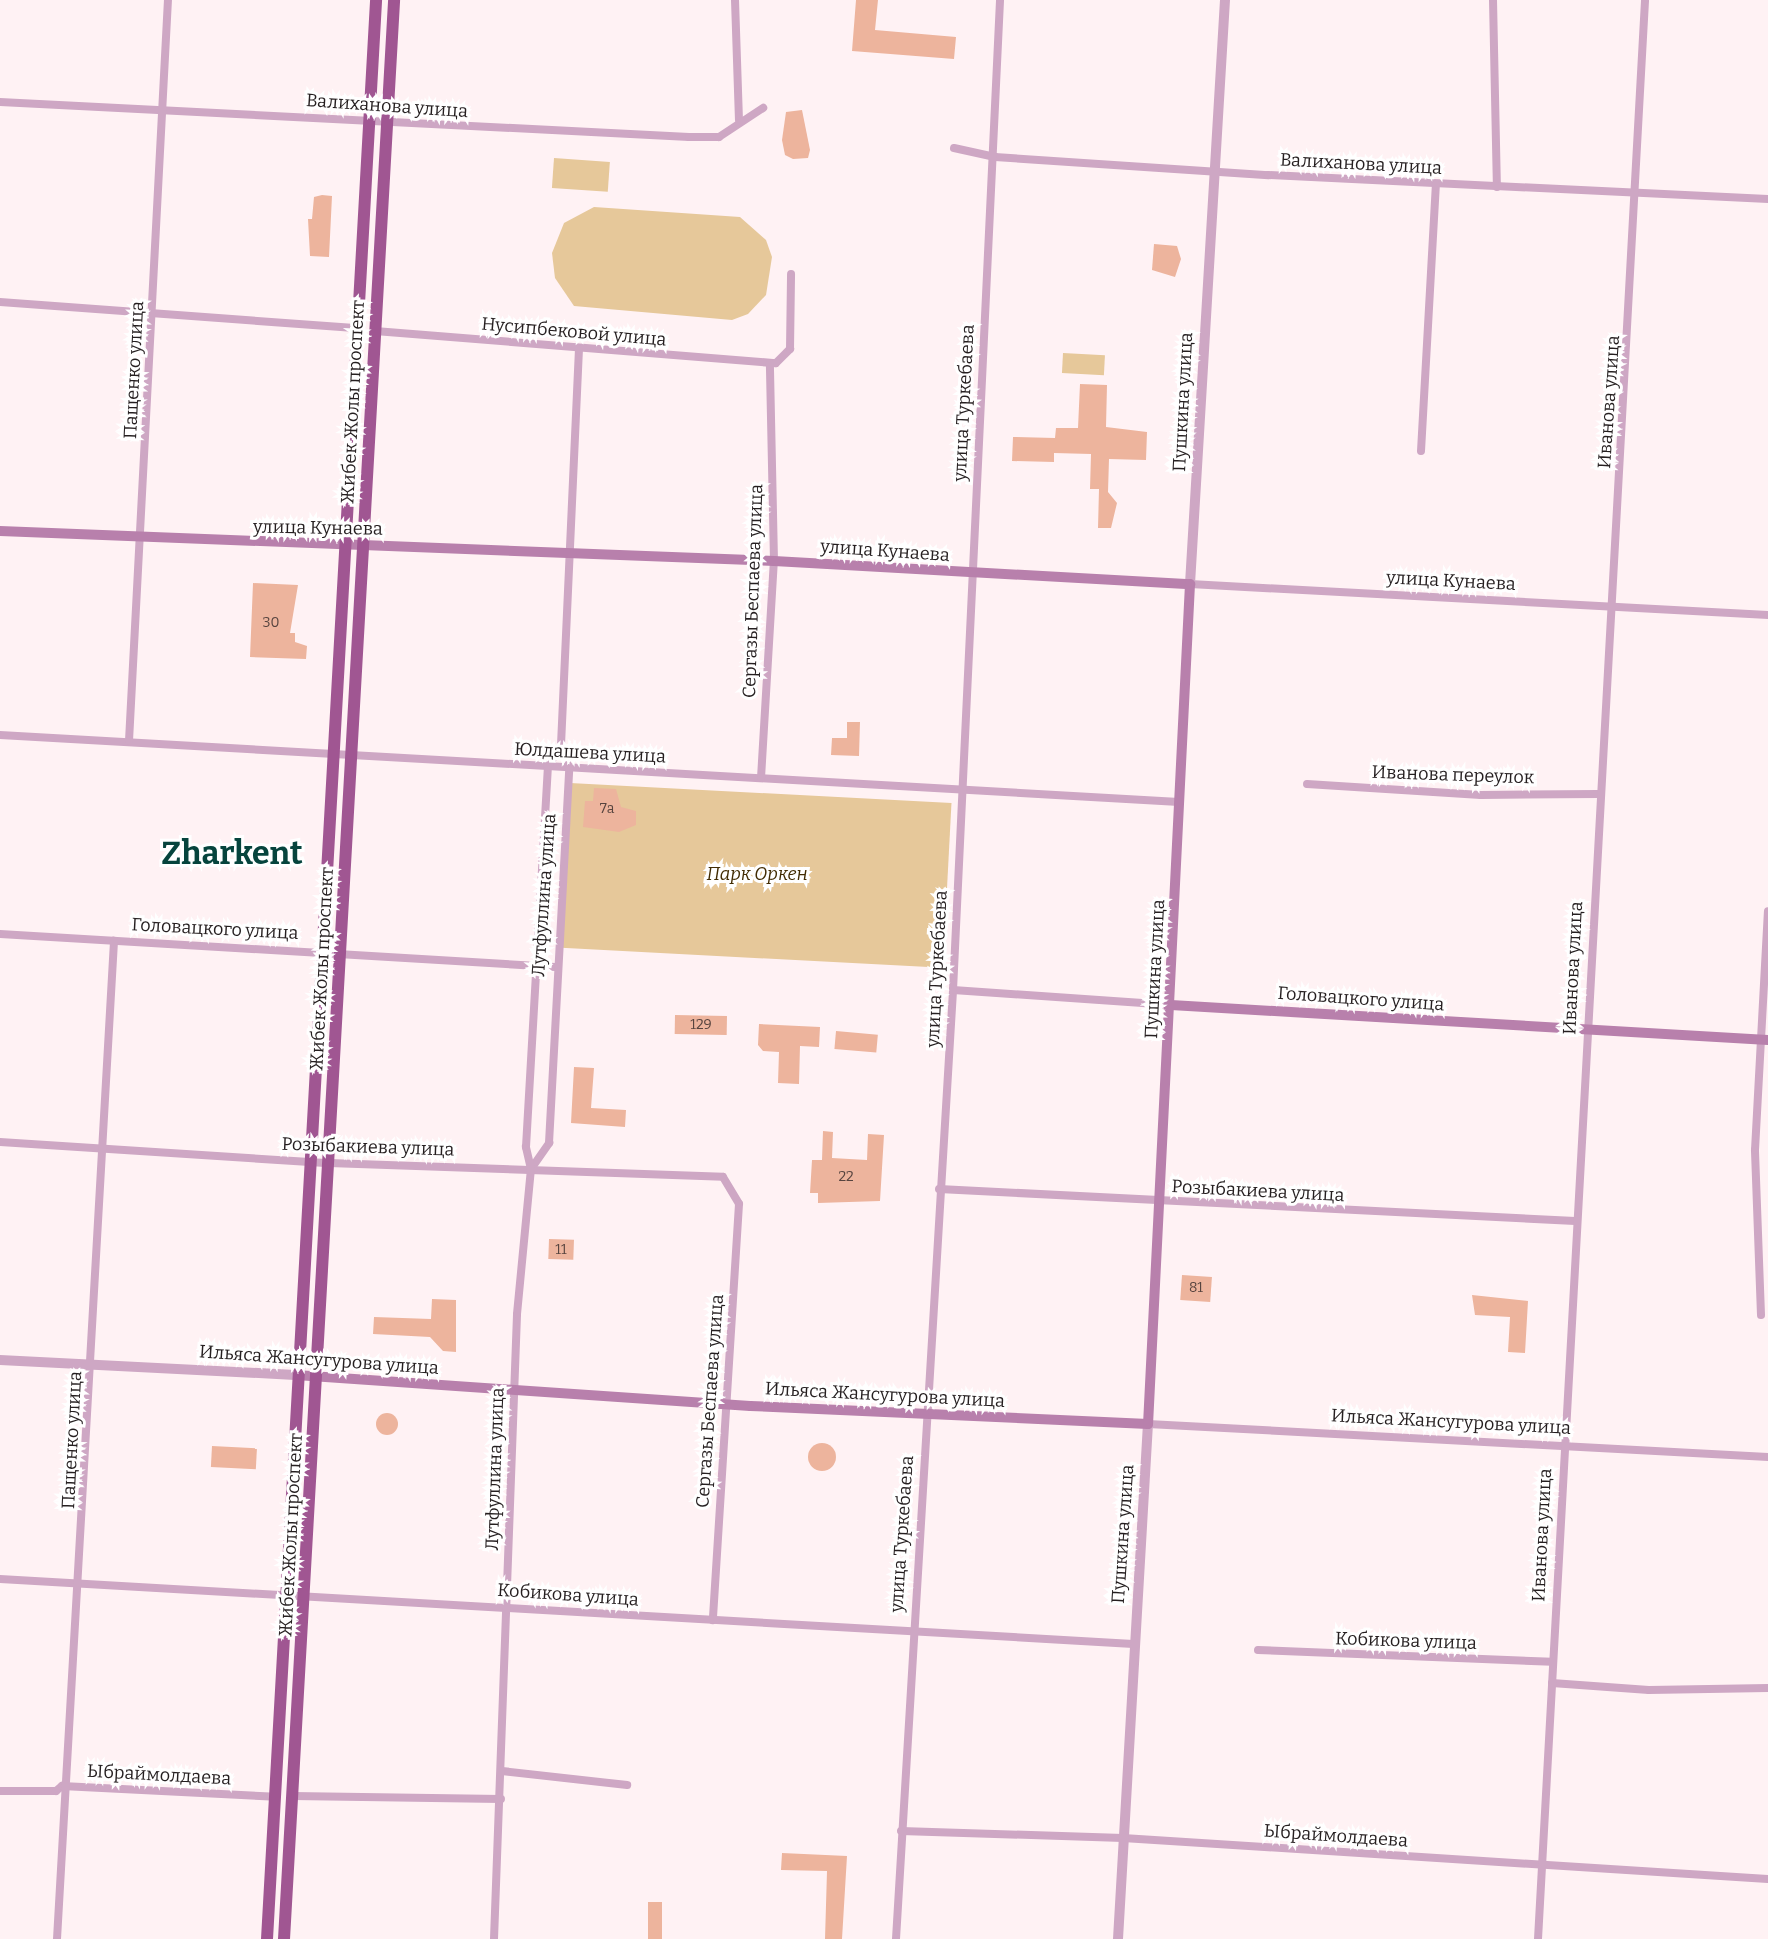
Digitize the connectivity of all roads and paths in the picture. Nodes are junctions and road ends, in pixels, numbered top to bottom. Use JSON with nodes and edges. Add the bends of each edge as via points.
{"nodes":[{"id":1,"x":168,"y":0,"type":"edge"},
{"id":2,"x":376,"y":0,"type":"edge"},
{"id":3,"x":394,"y":0,"type":"edge"},
{"id":4,"x":735,"y":0,"type":"edge"},
{"id":5,"x":1000,"y":0,"type":"edge"},
{"id":6,"x":1225,"y":0,"type":"edge"},
{"id":7,"x":1493,"y":0,"type":"edge"},
{"id":8,"x":1645,"y":0,"type":"edge"},
{"id":9,"x":0,"y":102,"type":"edge"},
{"id":10,"x":763,"y":108,"type":"dead end"},
{"id":11,"x":163,"y":111,"type":"junction"},
{"id":12,"x":369,"y":120,"type":"junction"},
{"id":13,"x":739,"y":120,"type":"junction"},
{"id":14,"x":387,"y":121,"type":"junction"},
{"id":15,"x":954,"y":148,"type":"dead end"},
{"id":16,"x":995,"y":157,"type":"junction"},
{"id":17,"x":1216,"y":170,"type":"junction"},
{"id":18,"x":1436,"y":184,"type":"junction"},
{"id":19,"x":1497,"y":187,"type":"junction"},
{"id":20,"x":1638,"y":195,"type":"junction"},
{"id":21,"x":1768,"y":199,"type":"edge"},
{"id":22,"x":791,"y":274,"type":"dead end"},
{"id":23,"x":0,"y":302,"type":"edge"},
{"id":24,"x":153,"y":314,"type":"junction"},
{"id":25,"x":358,"y":328,"type":"junction"},
{"id":26,"x":375,"y":331,"type":"junction"},
{"id":27,"x":579,"y":349,"type":"junction"},
{"id":28,"x":773,"y":365,"type":"junction"},
{"id":29,"x":1421,"y":451,"type":"dead end"},
{"id":30,"x":0,"y":531,"type":"edge"},
{"id":31,"x":139,"y":540,"type":"junction"},
{"id":32,"x":345,"y":546,"type":"junction"},
{"id":33,"x":363,"y":546,"type":"junction"},
{"id":34,"x":568,"y":555,"type":"junction"},
{"id":35,"x":774,"y":561,"type":"junction"},
{"id":36,"x":971,"y":574,"type":"junction"},
{"id":37,"x":1190,"y":584,"type":"junction"},
{"id":38,"x":1611,"y":607,"type":"junction"},
{"id":39,"x":1768,"y":615,"type":"edge"},
{"id":40,"x":0,"y":735,"type":"edge"},
{"id":41,"x":129,"y":741,"type":"junction"},
{"id":42,"x":561,"y":744,"type":"junction"},
{"id":43,"x":334,"y":753,"type":"junction"},
{"id":44,"x":351,"y":754,"type":"junction"},
{"id":45,"x":548,"y":766,"type":"junction"},
{"id":46,"x":569,"y":768,"type":"junction"},
{"id":47,"x":761,"y":778,"type":"junction"},
{"id":48,"x":1307,"y":785,"type":"dead end"},
{"id":49,"x":963,"y":789,"type":"junction"},
{"id":50,"x":1598,"y":794,"type":"junction"},
{"id":51,"x":1179,"y":802,"type":"junction"},
{"id":52,"x":1768,"y":911,"type":"edge"},
{"id":53,"x":0,"y":934,"type":"edge"},
{"id":54,"x":114,"y":942,"type":"junction"},
{"id":55,"x":323,"y":953,"type":"junction"},
{"id":56,"x":340,"y":954,"type":"junction"},
{"id":57,"x":536,"y":967,"type":"junction"},
{"id":58,"x":555,"y":967,"type":"junction"},
{"id":59,"x":953,"y":990,"type":"junction"},
{"id":60,"x":1171,"y":1005,"type":"junction"},
{"id":61,"x":1586,"y":1031,"type":"junction"},
{"id":62,"x":1764,"y":1040,"type":"edge"},
{"id":63,"x":0,"y":1142,"type":"edge"},
{"id":64,"x":101,"y":1149,"type":"junction"},
{"id":65,"x":312,"y":1161,"type":"junction"},
{"id":66,"x":329,"y":1163,"type":"junction"},
{"id":67,"x":531,"y":1169,"type":"junction"},
{"id":68,"x":732,"y":1184,"type":"joint"},
{"id":69,"x":939,"y":1189,"type":"junction"},
{"id":70,"x":1160,"y":1202,"type":"junction"},
{"id":71,"x":1575,"y":1221,"type":"junction"},
{"id":72,"x":1761,"y":1315,"type":"dead end"},
{"id":73,"x":0,"y":1360,"type":"edge"},
{"id":74,"x":92,"y":1364,"type":"junction"},
{"id":75,"x":300,"y":1375,"type":"junction"},
{"id":76,"x":317,"y":1376,"type":"junction"},
{"id":77,"x":513,"y":1391,"type":"junction"},
{"id":78,"x":726,"y":1404,"type":"junction"},
{"id":79,"x":926,"y":1414,"type":"junction"},
{"id":80,"x":1148,"y":1424,"type":"junction"},
{"id":81,"x":1562,"y":1445,"type":"junction"},
{"id":82,"x":1768,"y":1457,"type":"edge"},
{"id":83,"x":0,"y":1579,"type":"edge"},
{"id":84,"x":81,"y":1582,"type":"junction"},
{"id":85,"x":288,"y":1598,"type":"junction"},
{"id":86,"x":305,"y":1599,"type":"junction"},
{"id":87,"x":507,"y":1606,"type":"junction"},
{"id":88,"x":713,"y":1620,"type":"junction"},
{"id":89,"x":911,"y":1628,"type":"junction"},
{"id":90,"x":1133,"y":1644,"type":"junction"},
{"id":91,"x":1258,"y":1650,"type":"dead end"},
{"id":92,"x":1552,"y":1662,"type":"junction"},
{"id":93,"x":1552,"y":1683,"type":"junction"},
{"id":94,"x":1768,"y":1688,"type":"edge"},
{"id":95,"x":502,"y":1771,"type":"junction"},
{"id":96,"x":627,"y":1785,"type":"dead end"},
{"id":97,"x":62,"y":1786,"type":"junction"},
{"id":98,"x":0,"y":1791,"type":"edge"},
{"id":99,"x":293,"y":1796,"type":"junction"},
{"id":100,"x":276,"y":1797,"type":"junction"},
{"id":101,"x":501,"y":1799,"type":"junction"},
{"id":102,"x":901,"y":1831,"type":"junction"},
{"id":103,"x":1123,"y":1838,"type":"junction"},
{"id":104,"x":1542,"y":1864,"type":"junction"},
{"id":105,"x":1768,"y":1879,"type":"edge"},
{"id":106,"x":57,"y":1939,"type":"edge"},
{"id":107,"x":267,"y":1939,"type":"edge"},
{"id":108,"x":284,"y":1939,"type":"edge"},
{"id":109,"x":494,"y":1939,"type":"edge"},
{"id":110,"x":896,"y":1939,"type":"edge"},
{"id":111,"x":1118,"y":1939,"type":"edge"},
{"id":112,"x":1538,"y":1939,"type":"edge"}],
"edges":[{"from":1,"to":11,"type":"street","name":"Пащенко улица"},
{"from":2,"to":12,"type":"highway","name":"Жибек Жолы проспект"},
{"from":3,"to":14,"type":"highway","name":"Жибек Жолы проспект"},
{"from":4,"to":13,"type":"street"},
{"from":5,"to":16,"type":"street","name":"улица Туркебаева"},
{"from":6,"to":17,"type":"street","name":"Пушкина улица"},
{"from":7,"to":19,"type":"street"},
{"from":8,"to":20,"type":"street","name":"Иванова улица"},
{"from":9,"to":11,"type":"street","name":"Валиханова улица"},
{"from":10,"to":13,"type":"street","name":"Валиханова улица"},
{"from":11,"to":12,"type":"street","name":"Валиханова улица"},
{"from":11,"to":24,"type":"street","name":"Пащенко улица"},
{"from":12,"to":14,"type":"street","name":"Валиханова улица"},
{"from":12,"to":25,"type":"highway","name":"Жибек Жолы проспект"},
{"from":13,"to":14,"type":"street","name":"Валиханова улица","via":[[719,137]]},
{"from":14,"to":26,"type":"highway","name":"Жибек Жолы проспект"},
{"from":15,"to":16,"type":"street","name":"Валиханова улица"},
{"from":16,"to":17,"type":"street","name":"Валиханова улица"},
{"from":16,"to":36,"type":"street","name":"улица Туркебаева"},
{"from":17,"to":18,"type":"street","name":"Валиханова улица"},
{"from":17,"to":37,"type":"street","name":"Пушкина улица"},
{"from":18,"to":19,"type":"street","name":"Валиханова улица"},
{"from":18,"to":29,"type":"street"},
{"from":19,"to":20,"type":"street","name":"Валиханова улица"},
{"from":20,"to":21,"type":"street","name":"Валиханова улица"},
{"from":20,"to":38,"type":"street","name":"Иванова улица"},
{"from":22,"to":28,"type":"street","via":[[790,349]]},
{"from":23,"to":24,"type":"street"},
{"from":24,"to":25,"type":"street"},
{"from":24,"to":31,"type":"street","name":"Пащенко улица"},
{"from":25,"to":32,"type":"highway","name":"Жибек Жолы проспект"},
{"from":26,"to":27,"type":"street","name":"Нусипбековой улица"},
{"from":26,"to":33,"type":"highway","name":"Жибек Жолы проспект"},
{"from":27,"to":28,"type":"street","name":"Нусипбековой улица"},
{"from":27,"to":34,"type":"street","name":"Лутфуллина улица"},
{"from":28,"to":35,"type":"street","name":"Сергазы Беспаева улица"},
{"from":30,"to":31,"type":"main road","name":"улица Кунаева"},
{"from":31,"to":32,"type":"main road","name":"улица Кунаева"},
{"from":31,"to":41,"type":"street","name":"Пащенко улица"},
{"from":32,"to":33,"type":"main road","name":"улица Кунаева"},
{"from":32,"to":43,"type":"highway","name":"Жибек Жолы проспект"},
{"from":33,"to":34,"type":"main road","name":"улица Кунаева"},
{"from":33,"to":44,"type":"highway","name":"Жибек Жолы проспект"},
{"from":34,"to":35,"type":"main road","name":"улица Кунаева"},
{"from":34,"to":42,"type":"street","name":"Лутфуллина улица"},
{"from":35,"to":36,"type":"main road","name":"улица Кунаева"},
{"from":35,"to":47,"type":"street","name":"Сергазы Беспаева улица"},
{"from":36,"to":37,"type":"main road","name":"улица Кунаева"},
{"from":36,"to":49,"type":"street","name":"улица Туркебаева"},
{"from":37,"to":38,"type":"street","name":"улица Кунаева"},
{"from":37,"to":51,"type":"main road","name":"Пушкина улица"},
{"from":38,"to":39,"type":"street","name":"улица Кунаева"},
{"from":38,"to":50,"type":"street","name":"Иванова улица"},
{"from":40,"to":41,"type":"street","name":"Юлдашева улица"},
{"from":41,"to":43,"type":"street","name":"Юлдашева улица"},
{"from":42,"to":45,"type":"street","name":"Лутфуллина улица"},
{"from":42,"to":46,"type":"street","name":"Лутфуллина улица"},
{"from":43,"to":44,"type":"street","name":"Юлдашева улица"},
{"from":43,"to":55,"type":"highway","name":"Жибек Жолы проспект"},
{"from":44,"to":45,"type":"street","name":"Юлдашева улица"},
{"from":44,"to":56,"type":"highway","name":"Жибек Жолы проспект"},
{"from":45,"to":46,"type":"street","name":"Юлдашева улица"},
{"from":45,"to":57,"type":"street","name":"Лутфуллина улица"},
{"from":46,"to":47,"type":"street","name":"Юлдашева улица"},
{"from":46,"to":58,"type":"street","name":"Лутфуллина улица"},
{"from":47,"to":49,"type":"street","name":"Юлдашева улица"},
{"from":48,"to":50,"type":"street","name":"Иванова переулок","via":[[1481,795]]},
{"from":49,"to":51,"type":"street","name":"Юлдашева улица"},
{"from":49,"to":59,"type":"street","name":"улица Туркебаева"},
{"from":50,"to":61,"type":"street","name":"Иванова улица"},
{"from":51,"to":60,"type":"main road","name":"Пушкина улица"},
{"from":52,"to":62,"type":"street"},
{"from":53,"to":54,"type":"street","name":"Головацкого улица"},
{"from":54,"to":55,"type":"street","name":"Головацкого улица"},
{"from":54,"to":64,"type":"street","name":"Пащенко улица"},
{"from":55,"to":56,"type":"street","name":"Головацкого улица"},
{"from":55,"to":65,"type":"highway","name":"Жибек Жолы проспект"},
{"from":56,"to":57,"type":"street","name":"Головацкого улица"},
{"from":56,"to":66,"type":"highway","name":"Жибек Жолы проспект"},
{"from":57,"to":58,"type":"street","name":"Головацкого улица"},
{"from":57,"to":67,"type":"street","name":"Лутфуллина улица","via":[[526,1147]]},
{"from":58,"to":67,"type":"street","name":"Лутфуллина улица","via":[[549,1143]]},
{"from":59,"to":60,"type":"street","name":"Головацкого улица"},
{"from":59,"to":69,"type":"street","name":"улица Туркебаева"},
{"from":60,"to":61,"type":"main road","name":"Головацкого улица"},
{"from":60,"to":70,"type":"main road","name":"Пушкина улица"},
{"from":61,"to":62,"type":"main road","name":"Головацкого улица"},
{"from":61,"to":71,"type":"street","name":"Иванова улица"},
{"from":62,"to":72,"type":"street","via":[[1755,1205]]},
{"from":63,"to":64,"type":"street","name":"Розыбакиева улица"},
{"from":64,"to":65,"type":"street","name":"Розыбакиева улица"},
{"from":64,"to":74,"type":"street","name":"Пащенко улица"},
{"from":65,"to":66,"type":"street","name":"Розыбакиева улица"},
{"from":65,"to":75,"type":"highway","name":"Жибек Жолы проспект"},
{"from":66,"to":67,"type":"street","name":"Розыбакиева улица"},
{"from":66,"to":76,"type":"highway","name":"Жибек Жолы проспект"},
{"from":67,"to":68,"type":"street","name":"Розыбакиева улица","via":[[723,1177]]},
{"from":67,"to":77,"type":"street","name":"Лутфуллина улица"},
{"from":68,"to":78,"type":"street","name":"Сергазы Беспаева улица","via":[[739,1204]]},
{"from":69,"to":70,"type":"street","name":"Розыбакиева улица"},
{"from":69,"to":79,"type":"street","name":"улица Туркебаева"},
{"from":70,"to":71,"type":"street","name":"Розыбакиева улица"},
{"from":70,"to":80,"type":"main road","name":"Пушкина улица"},
{"from":71,"to":81,"type":"street","name":"Иванова улица"},
{"from":73,"to":74,"type":"street","name":"Ильяса Жансугурова улица"},
{"from":74,"to":75,"type":"street","name":"Ильяса Жансугурова улица"},
{"from":74,"to":84,"type":"street","name":"Пащенко улица"},
{"from":75,"to":76,"type":"main road","name":"Ильяса Жансугурова улица"},
{"from":75,"to":85,"type":"highway","name":"Жибек Жолы проспект"},
{"from":76,"to":77,"type":"main road","name":"Ильяса Жансугурова улица"},
{"from":76,"to":86,"type":"highway","name":"Жибек Жолы проспект"},
{"from":77,"to":78,"type":"main road","name":"Ильяса Жансугурова улица"},
{"from":77,"to":87,"type":"street","name":"Лутфуллина улица"},
{"from":78,"to":79,"type":"main road","name":"Ильяса Жансугурова улица"},
{"from":78,"to":88,"type":"street","name":"Сергазы Беспаева улица"},
{"from":79,"to":80,"type":"main road","name":"Ильяса Жансугурова улица"},
{"from":79,"to":89,"type":"street","name":"улица Туркебаева"},
{"from":80,"to":81,"type":"street","name":"Ильяса Жансугурова улица"},
{"from":80,"to":90,"type":"street","name":"Пушкина улица"},
{"from":81,"to":82,"type":"street","name":"Ильяса Жансугурова улица"},
{"from":81,"to":92,"type":"street","name":"Иванова улица"},
{"from":83,"to":84,"type":"street","name":"Кобикова улица"},
{"from":84,"to":85,"type":"street","name":"Кобикова улица"},
{"from":84,"to":97,"type":"street","name":"Пащенко улица"},
{"from":85,"to":86,"type":"street","name":"Кобикова улица"},
{"from":85,"to":100,"type":"highway","name":"Жибек Жолы проспект"},
{"from":86,"to":87,"type":"street","name":"Кобикова улица"},
{"from":86,"to":99,"type":"highway","name":"Жибек Жолы проспект"},
{"from":87,"to":88,"type":"street","name":"Кобикова улица"},
{"from":87,"to":95,"type":"street","name":"Лутфуллина улица"},
{"from":88,"to":89,"type":"street","name":"Кобикова улица"},
{"from":89,"to":90,"type":"street","name":"Кобикова улица"},
{"from":89,"to":102,"type":"street","name":"улица Туркебаева"},
{"from":90,"to":103,"type":"street","name":"Пушкина улица"},
{"from":91,"to":92,"type":"street","name":"Кобикова улица"},
{"from":92,"to":93,"type":"street","name":"Иванова улица"},
{"from":93,"to":94,"type":"street","via":[[1649,1690]]},
{"from":93,"to":104,"type":"street","name":"Иванова улица"},
{"from":95,"to":96,"type":"street"},
{"from":95,"to":101,"type":"street","name":"Лутфуллина улица"},
{"from":97,"to":98,"type":"street","name":"Ыбраймолдаева","via":[[56,1791]]},
{"from":97,"to":100,"type":"street","name":"Ыбраймолдаева"},
{"from":97,"to":106,"type":"street","name":"Пащенко улица"},
{"from":99,"to":101,"type":"street"},
{"from":99,"to":108,"type":"highway","name":"Жибек Жолы проспект"},
{"from":100,"to":107,"type":"highway","name":"Жибек Жолы проспект"},
{"from":101,"to":109,"type":"street","name":"Лутфуллина улица"},
{"from":102,"to":103,"type":"street","name":"Ыбраймолдаева"},
{"from":102,"to":110,"type":"street","name":"улица Туркебаева"},
{"from":103,"to":104,"type":"street","name":"Ыбраймолдаева"},
{"from":103,"to":111,"type":"street","name":"Пушкина улица"},
{"from":104,"to":105,"type":"street","name":"Ыбраймолдаева"},
{"from":104,"to":112,"type":"street","name":"Иванова улица"}]}
